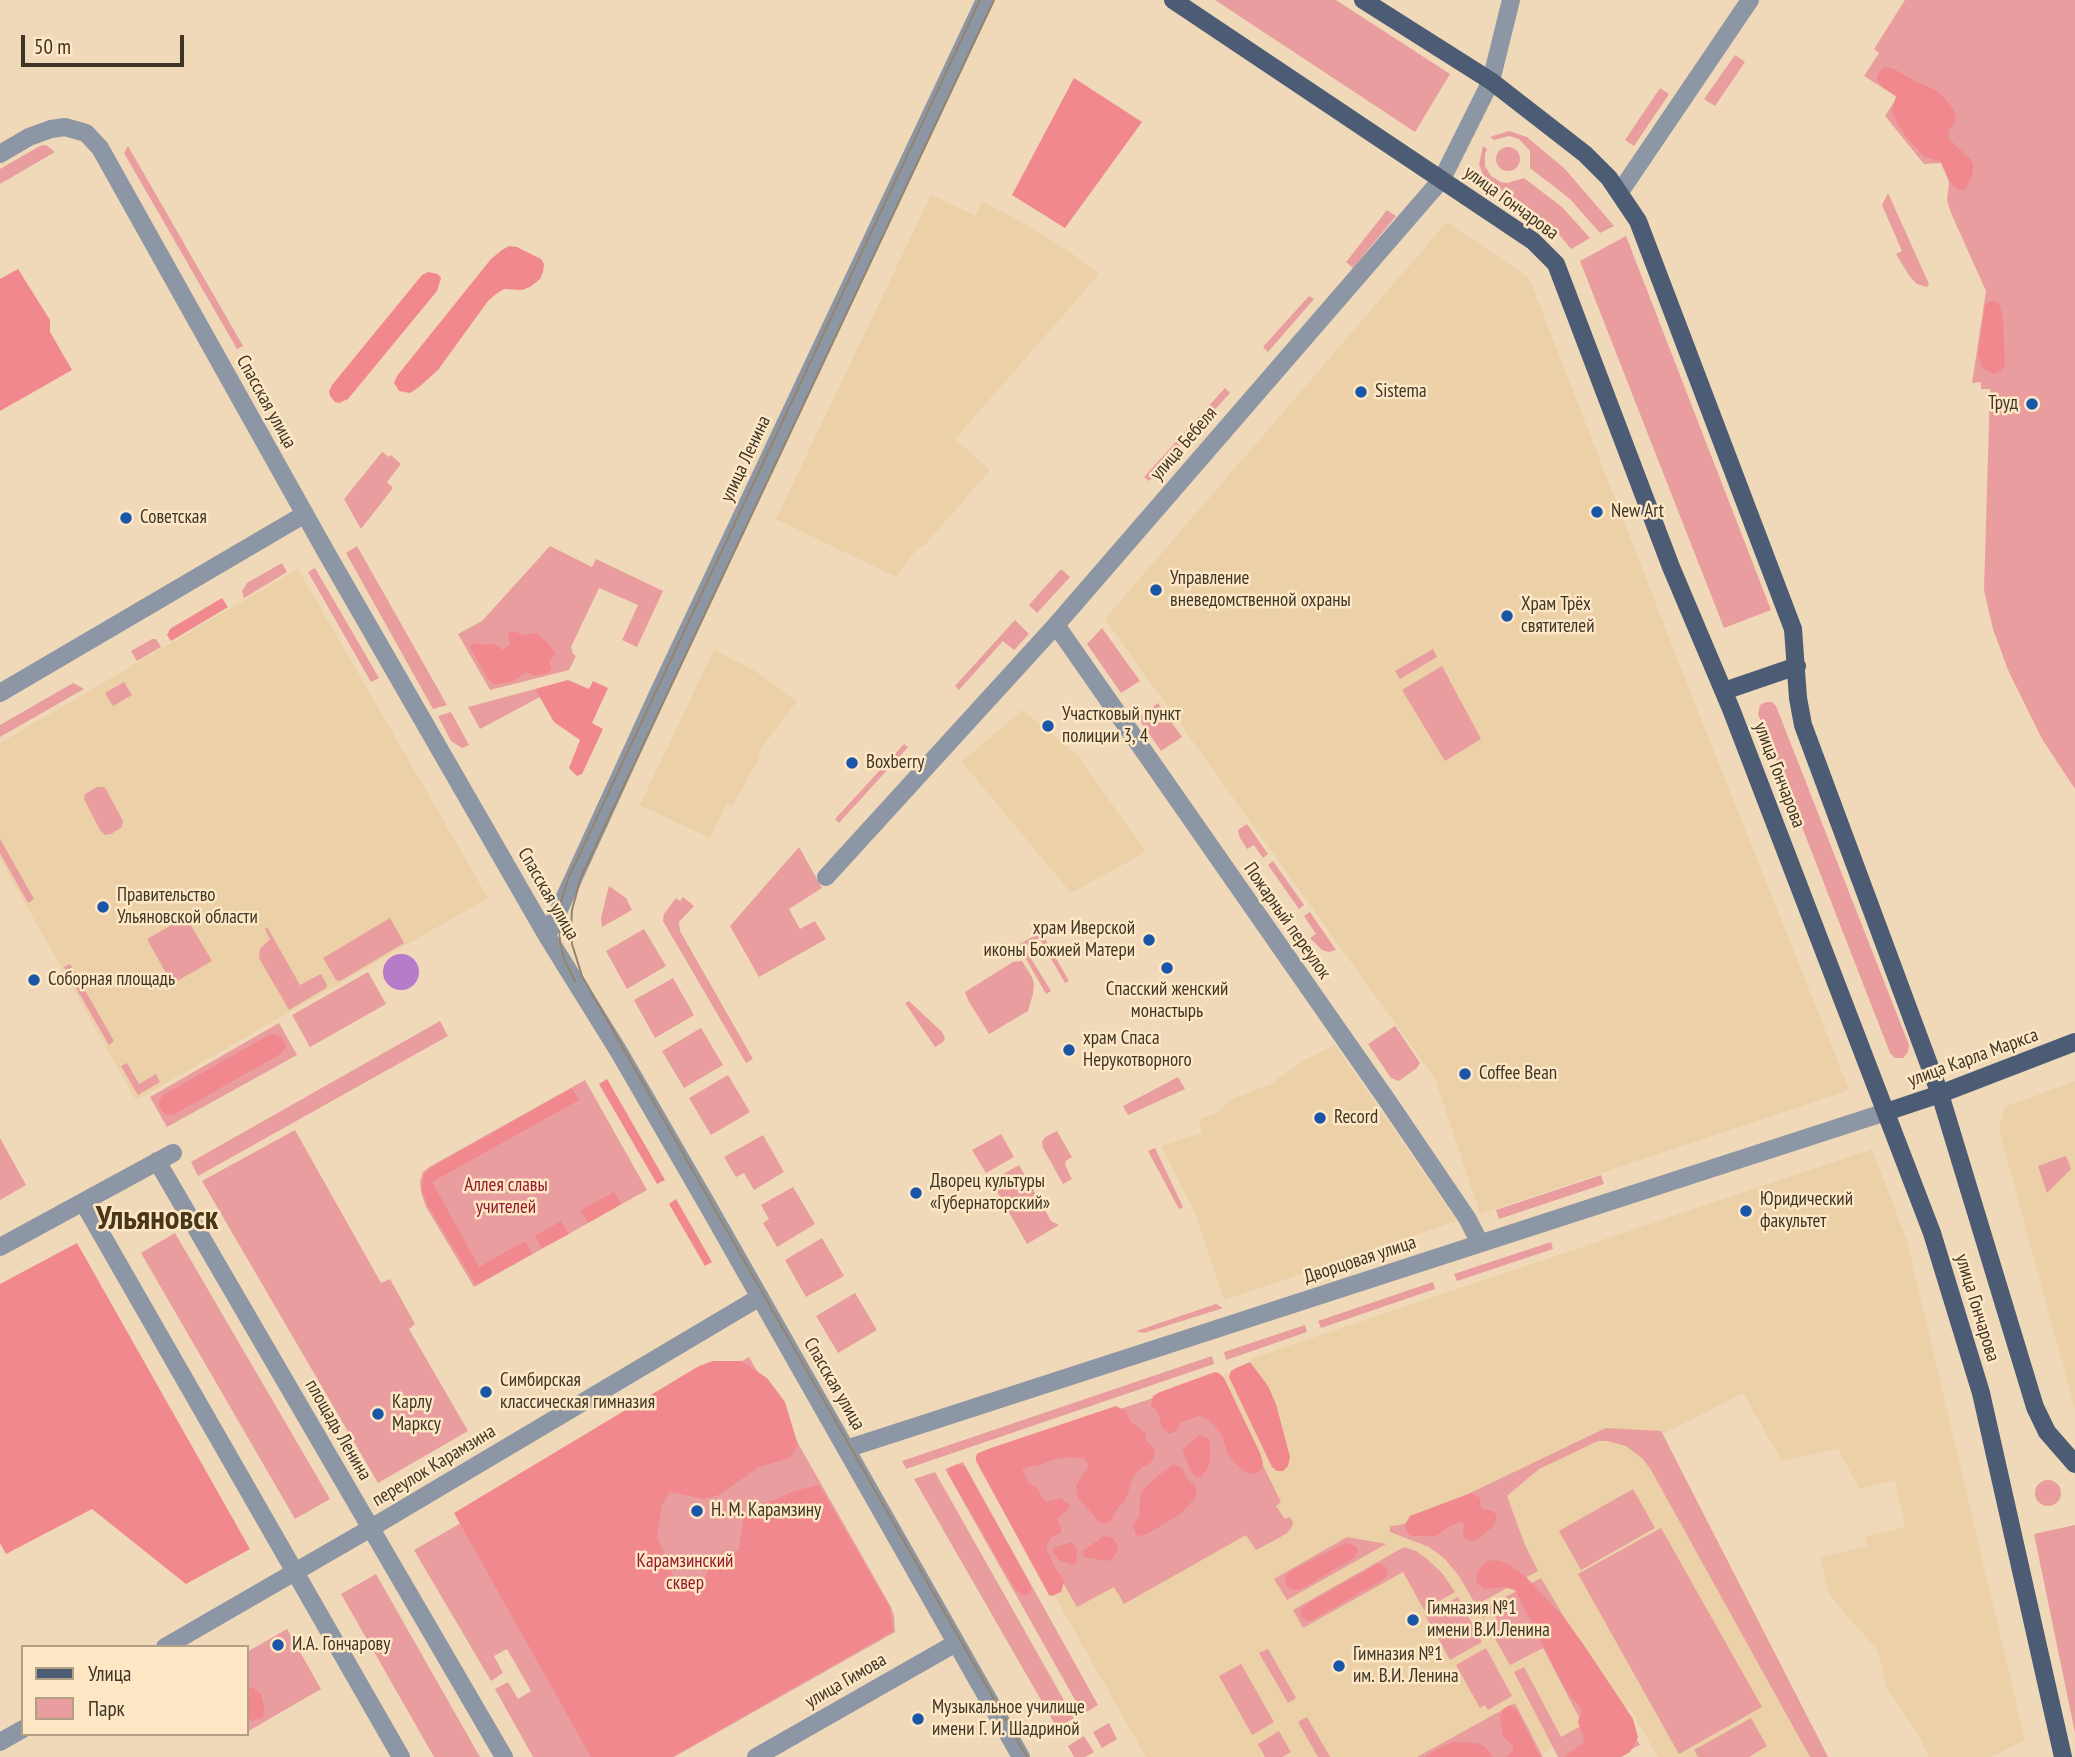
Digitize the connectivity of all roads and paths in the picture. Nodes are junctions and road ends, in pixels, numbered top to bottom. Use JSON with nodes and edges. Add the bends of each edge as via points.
{"nodes":[{"id":1,"x":985,"y":0,"type":"edge"},
{"id":2,"x":1173,"y":0,"type":"edge"},
{"id":3,"x":1363,"y":0,"type":"edge"},
{"id":4,"x":1511,"y":0,"type":"edge"},
{"id":5,"x":1750,"y":0,"type":"edge"},
{"id":6,"x":1491,"y":81,"type":"junction"},
{"id":7,"x":0,"y":154,"type":"edge"},
{"id":8,"x":1442,"y":179,"type":"junction"},
{"id":9,"x":1620,"y":192,"type":"junction"},
{"id":10,"x":305,"y":514,"type":"junction"},
{"id":11,"x":1056,"y":625,"type":"junction"},
{"id":12,"x":1797,"y":666,"type":"junction"},
{"id":13,"x":1724,"y":691,"type":"junction"},
{"id":14,"x":0,"y":693,"type":"edge"},
{"id":15,"x":825,"y":877,"type":"dead end"},
{"id":16,"x":547,"y":936,"type":"junction"},
{"id":17,"x":2075,"y":1042,"type":"edge"},
{"id":18,"x":1940,"y":1094,"type":"junction"},
{"id":19,"x":1886,"y":1112,"type":"junction"},
{"id":20,"x":83,"y":1202,"type":"junction"},
{"id":21,"x":1480,"y":1243,"type":"junction"},
{"id":22,"x":0,"y":1247,"type":"edge"},
{"id":23,"x":760,"y":1297,"type":"junction"},
{"id":24,"x":846,"y":1449,"type":"junction"},
{"id":25,"x":2075,"y":1464,"type":"edge"},
{"id":26,"x":371,"y":1528,"type":"junction"},
{"id":27,"x":295,"y":1572,"type":"junction"},
{"id":28,"x":956,"y":1643,"type":"junction"},
{"id":29,"x":168,"y":1645,"type":"edge"},
{"id":30,"x":21,"y":1730,"type":"edge"},
{"id":31,"x":0,"y":1742,"type":"edge"},
{"id":32,"x":401,"y":1757,"type":"edge"},
{"id":33,"x":504,"y":1757,"type":"edge"},
{"id":34,"x":756,"y":1757,"type":"edge"},
{"id":35,"x":1021,"y":1757,"type":"edge"},
{"id":36,"x":2063,"y":1757,"type":"edge"}],
"edges":[{"from":1,"to":16,"type":"street","name":"улица Ленина"},
{"from":2,"to":8,"type":"main road","name":"улица Гончарова"},
{"from":3,"to":6,"type":"main road","name":"улица Гончарова"},
{"from":4,"to":6,"type":"street","name":"улица Бебеля"},
{"from":5,"to":9,"type":"street"},
{"from":6,"to":8,"type":"street","name":"улица Бебеля"},
{"from":6,"to":9,"type":"main road","name":"улица Гончарова","via":[[1585,154]]},
{"from":7,"to":10,"type":"street","name":"Спасская улица","via":[[29,137],[65,127],[86,133],[100,148]]},
{"from":8,"to":11,"type":"street","name":"улица Бебеля"},
{"from":8,"to":13,"type":"main road","name":"улица Гончарова","via":[[1533,241],[1556,264],[1671,567]]},
{"from":9,"to":12,"type":"main road","name":"улица Гончарова","via":[[1638,221],[1793,629]]},
{"from":10,"to":14,"type":"street"},
{"from":10,"to":16,"type":"street","name":"Спасская улица"},
{"from":11,"to":15,"type":"street","name":"улица Бебеля"},
{"from":11,"to":21,"type":"street","name":"Пожарный переулок","via":[[1389,1103]]},
{"from":12,"to":13,"type":"main road"},
{"from":12,"to":18,"type":"main road","name":"улица Гончарова","via":[[1803,725]]},
{"from":13,"to":19,"type":"main road","name":"улица Гончарова"},
{"from":16,"to":23,"type":"street","name":"Спасская улица"},
{"from":17,"to":18,"type":"main road","name":"улица Карла Маркса"},
{"from":18,"to":19,"type":"main road","name":"улица Карла Маркса"},
{"from":18,"to":25,"type":"main road","name":"улица Гончарова","via":[[2035,1408],[2047,1432]]},
{"from":19,"to":21,"type":"street","name":"Дворцовая улица"},
{"from":19,"to":36,"type":"main road","name":"улица Гончарова","via":[[1932,1233],[1981,1393]]},
{"from":20,"to":22,"type":"street"},
{"from":20,"to":26,"type":"street","name":"площадь Ленина","via":[[165,1157]]},
{"from":20,"to":27,"type":"street"},
{"from":21,"to":24,"type":"street","name":"Дворцовая улица"},
{"from":23,"to":24,"type":"street","name":"Спасская улица"},
{"from":23,"to":26,"type":"street","name":"переулок Карамзина"},
{"from":24,"to":28,"type":"street","name":"Спасская улица"},
{"from":26,"to":27,"type":"street","name":"переулок Карамзина"},
{"from":26,"to":33,"type":"street","name":"площадь Ленина"},
{"from":27,"to":29,"type":"street","name":"переулок Карамзина"},
{"from":27,"to":32,"type":"street"},
{"from":28,"to":34,"type":"street","name":"улица Гимова"},
{"from":28,"to":35,"type":"street","name":"Спасская улица"},
{"from":30,"to":31,"type":"street"}]}
